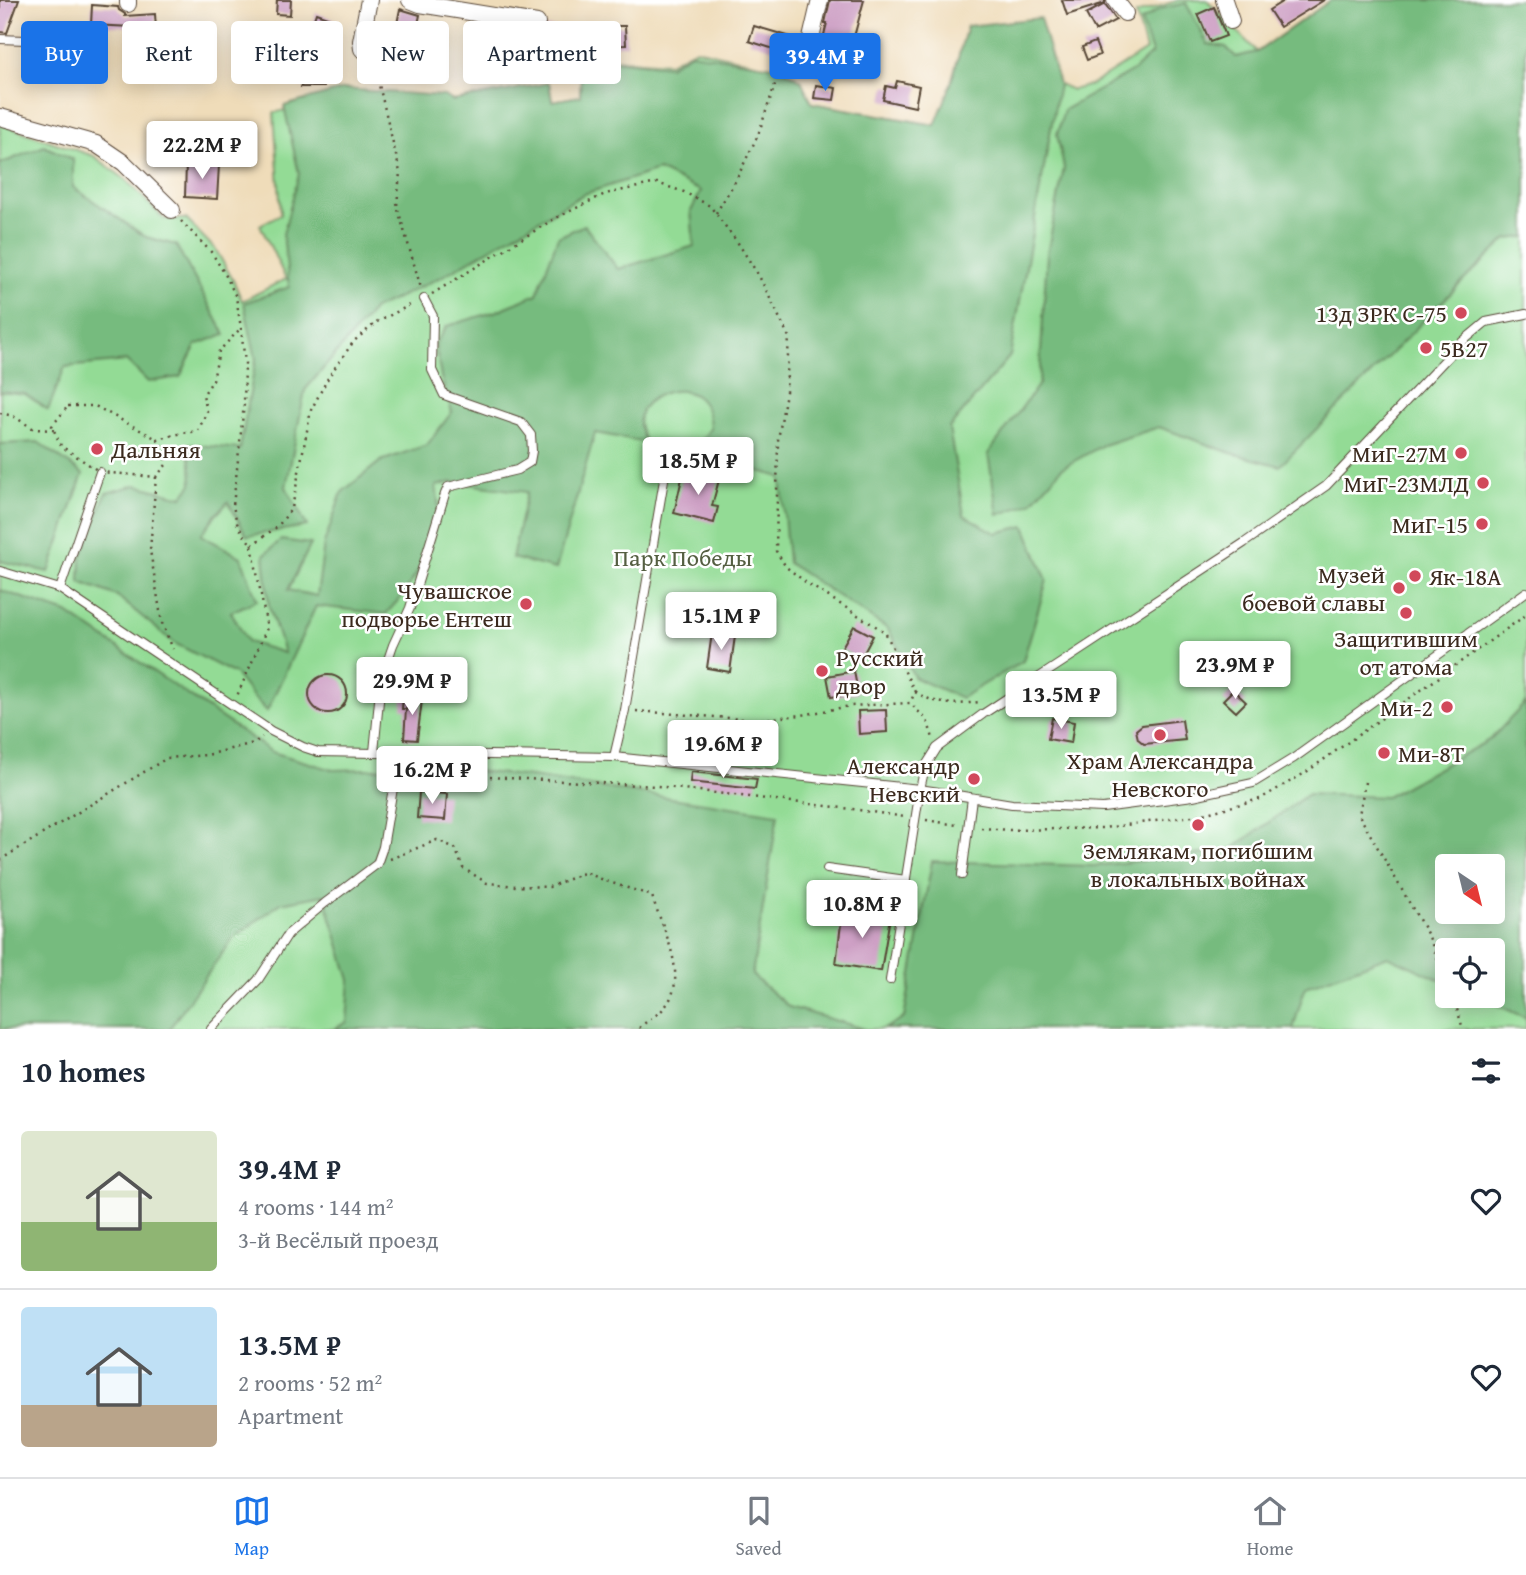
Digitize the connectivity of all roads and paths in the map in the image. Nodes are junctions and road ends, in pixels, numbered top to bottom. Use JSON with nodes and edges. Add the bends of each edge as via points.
{"nodes":[{"id":1,"x":369,"y":0,"type":"edge"},
{"id":2,"x":410,"y":0,"type":"edge"},
{"id":3,"x":820,"y":0,"type":"edge"},
{"id":4,"x":1224,"y":0,"type":"edge"},
{"id":5,"x":364,"y":21,"type":"edge"},
{"id":6,"x":525,"y":21,"type":"edge"},
{"id":7,"x":1231,"y":21,"type":"dead end"},
{"id":8,"x":0,"y":39,"type":"edge"},
{"id":9,"x":21,"y":40,"type":"edge"},
{"id":10,"x":809,"y":47,"type":"joint"},
{"id":11,"x":379,"y":84,"type":"edge"},
{"id":12,"x":0,"y":117,"type":"edge"},
{"id":13,"x":172,"y":211,"type":"joint"},
{"id":14,"x":716,"y":214,"type":"junction"},
{"id":15,"x":424,"y":299,"type":"junction"},
{"id":16,"x":1526,"y":314,"type":"edge"},
{"id":17,"x":241,"y":328,"type":"junction"},
{"id":18,"x":0,"y":413,"type":"edge"},
{"id":19,"x":54,"y":430,"type":"junction"},
{"id":20,"x":157,"y":439,"type":"junction"},
{"id":21,"x":668,"y":456,"type":"dead end"},
{"id":22,"x":100,"y":472,"type":"junction"},
{"id":23,"x":156,"y":477,"type":"junction"},
{"id":24,"x":252,"y":545,"type":"junction"},
{"id":25,"x":0,"y":571,"type":"edge"},
{"id":26,"x":60,"y":589,"type":"junction"},
{"id":27,"x":1526,"y":592,"type":"edge"},
{"id":28,"x":1526,"y":615,"type":"edge"},
{"id":29,"x":181,"y":671,"type":"junction"},
{"id":30,"x":915,"y":692,"type":"junction"},
{"id":31,"x":988,"y":701,"type":"dead end"},
{"id":32,"x":910,"y":703,"type":"junction"},
{"id":33,"x":233,"y":706,"type":"junction"},
{"id":34,"x":625,"y":710,"type":"junction"},
{"id":35,"x":271,"y":731,"type":"junction"},
{"id":36,"x":937,"y":748,"type":"junction"},
{"id":37,"x":374,"y":752,"type":"junction"},
{"id":38,"x":395,"y":753,"type":"junction"},
{"id":39,"x":614,"y":757,"type":"junction"},
{"id":40,"x":394,"y":776,"type":"junction"},
{"id":41,"x":1365,"y":782,"type":"dead end"},
{"id":42,"x":920,"y":789,"type":"junction"},
{"id":43,"x":972,"y":798,"type":"junction"},
{"id":44,"x":915,"y":818,"type":"junction"},
{"id":45,"x":969,"y":827,"type":"junction"},
{"id":46,"x":0,"y":860,"type":"edge"},
{"id":47,"x":377,"y":864,"type":"junction"},
{"id":48,"x":827,"y":869,"type":"dead end"},
{"id":49,"x":962,"y":875,"type":"dead end"},
{"id":50,"x":906,"y":880,"type":"junction"},
{"id":51,"x":1435,"y":952,"type":"edge"},
{"id":52,"x":890,"y":980,"type":"dead end"},
{"id":53,"x":1456,"y":1008,"type":"edge"},
{"id":54,"x":211,"y":1029,"type":"edge"},
{"id":55,"x":638,"y":1029,"type":"edge"},
{"id":56,"x":1463,"y":1029,"type":"edge"}],
"edges":[{"from":1,"to":5,"type":"street"},
{"from":2,"to":6,"type":"street"},
{"from":3,"to":10,"type":"street"},
{"from":4,"to":7,"type":"street"},
{"from":8,"to":9,"type":"lane"},
{"from":10,"to":14,"type":"path","via":[[786,61],[779,73],[758,135]]},
{"from":11,"to":15,"type":"path","via":[[400,172],[397,206]]},
{"from":12,"to":13,"type":"street","via":[[96,144],[124,163]]},
{"from":13,"to":17,"type":"path","via":[[212,253],[236,297]]},
{"from":14,"to":15,"type":"path","via":[[684,192],[657,183],[605,194],[554,219]]},
{"from":14,"to":30,"type":"path","via":[[759,276],[789,337],[778,440],[776,551],[786,567],[808,584],[885,632]]},
{"from":15,"to":24,"type":"path","via":[[377,322],[354,341],[329,376],[311,410],[292,508],[278,526]]},
{"from":15,"to":37,"type":"lane","via":[[433,316],[432,370],[443,395],[521,422],[531,435],[532,451],[530,463],[516,470],[448,487],[410,608],[381,680]]},
{"from":16,"to":36,"type":"lane","via":[[1486,322],[1462,342],[1326,486]]},
{"from":17,"to":20,"type":"path","via":[[219,351],[213,380],[203,395],[207,411],[198,431]]},
{"from":17,"to":24,"type":"path","via":[[244,404],[233,506],[236,523]]},
{"from":18,"to":19,"type":"path","via":[[13,415],[34,429]]},
{"from":19,"to":20,"type":"path","via":[[52,426],[68,406],[95,406]]},
{"from":19,"to":22,"type":"path","via":[[61,446]]},
{"from":20,"to":23,"type":"path","via":[[165,450],[166,465]]},
{"from":21,"to":34,"type":"lane"},
{"from":22,"to":23,"type":"path"},
{"from":22,"to":26,"type":"lane"},
{"from":23,"to":29,"type":"path","via":[[150,550],[162,623]]},
{"from":24,"to":33,"type":"path","via":[[267,628]]},
{"from":25,"to":26,"type":"lane"},
{"from":26,"to":29,"type":"lane"},
{"from":27,"to":43,"type":"lane","via":[[1253,783],[1103,808]]},
{"from":28,"to":45,"type":"path","via":[[1305,773],[1260,799],[1199,815],[1104,828]]},
{"from":29,"to":33,"type":"lane"},
{"from":30,"to":31,"type":"path","via":[[944,704]]},
{"from":30,"to":32,"type":"path"},
{"from":32,"to":34,"type":"path","via":[[850,706],[755,720]]},
{"from":32,"to":36,"type":"path","via":[[927,720]]},
{"from":33,"to":35,"type":"lane"},
{"from":34,"to":39,"type":"lane"},
{"from":35,"to":37,"type":"lane","via":[[318,752]]},
{"from":35,"to":46,"type":"path","via":[[254,743],[207,755],[167,758]]},
{"from":36,"to":42,"type":"lane","via":[[925,767]]},
{"from":37,"to":38,"type":"lane"},
{"from":38,"to":39,"type":"lane"},
{"from":38,"to":40,"type":"lane"},
{"from":39,"to":42,"type":"lane"},
{"from":40,"to":44,"type":"path","via":[[657,786]]},
{"from":40,"to":47,"type":"lane"},
{"from":41,"to":51,"type":"path","via":[[1359,815]]},
{"from":42,"to":43,"type":"lane"},
{"from":42,"to":44,"type":"lane"},
{"from":43,"to":45,"type":"lane"},
{"from":44,"to":45,"type":"path"},
{"from":44,"to":50,"type":"lane"},
{"from":45,"to":49,"type":"lane"},
{"from":47,"to":54,"type":"lane","via":[[288,934],[258,980]]},
{"from":47,"to":55,"type":"path","via":[[438,840],[455,848],[463,868],[487,883],[549,887],[586,872],[652,896],[676,968],[674,992],[664,1008]]},
{"from":48,"to":50,"type":"lane"},
{"from":50,"to":52,"type":"lane"},
{"from":53,"to":56,"type":"path"}]}
